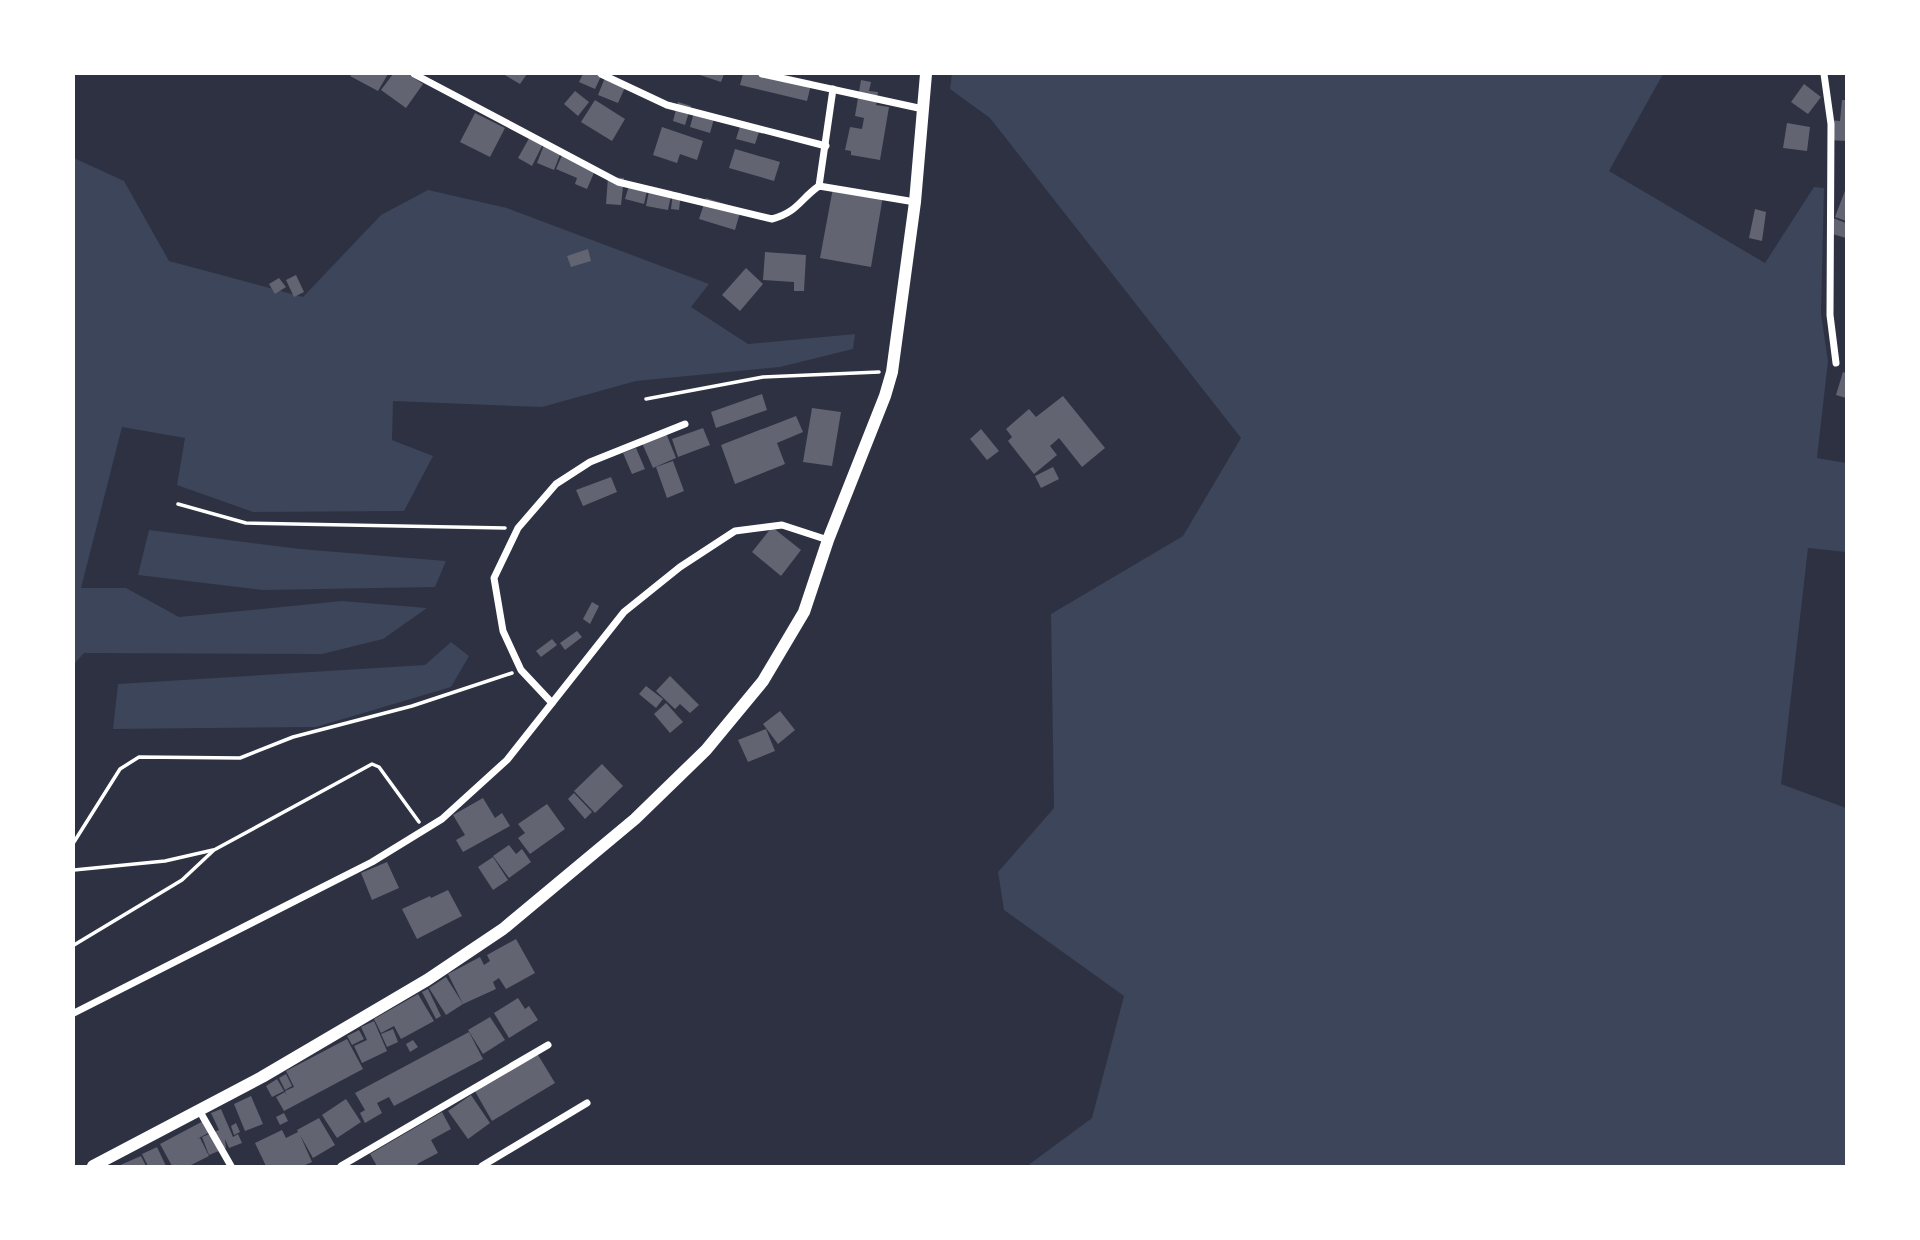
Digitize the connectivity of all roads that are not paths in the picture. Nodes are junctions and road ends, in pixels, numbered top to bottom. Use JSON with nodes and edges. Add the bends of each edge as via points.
{"nodes":[{"id":1,"x":414,"y":74,"type":"edge"},
{"id":2,"x":601,"y":74,"type":"edge"},
{"id":3,"x":762,"y":74,"type":"edge"},
{"id":4,"x":926,"y":74,"type":"edge"},
{"id":5,"x":1824,"y":74,"type":"edge"},
{"id":6,"x":833,"y":89,"type":"junction"},
{"id":7,"x":924,"y":109,"type":"junction"},
{"id":8,"x":825,"y":146,"type":"junction"},
{"id":9,"x":819,"y":186,"type":"junction"},
{"id":10,"x":915,"y":202,"type":"junction"},
{"id":11,"x":1836,"y":363,"type":"dead end"},
{"id":12,"x":685,"y":424,"type":"dead end"},
{"id":13,"x":828,"y":540,"type":"junction"},
{"id":14,"x":552,"y":703,"type":"junction"},
{"id":15,"x":74,"y":1013,"type":"edge"},
{"id":16,"x":548,"y":1045,"type":"dead end"},
{"id":17,"x":587,"y":1104,"type":"dead end"},
{"id":18,"x":199,"y":1110,"type":"junction"},
{"id":19,"x":93,"y":1167,"type":"edge"},
{"id":20,"x":231,"y":1167,"type":"edge"},
{"id":21,"x":341,"y":1167,"type":"edge"},
{"id":22,"x":482,"y":1167,"type":"edge"}],
"edges":[{"from":1,"to":9,"type":"street","via":[[618,182],[772,219],[800,206]]},
{"from":2,"to":8,"type":"street","via":[[667,105]]},
{"from":3,"to":6,"type":"street"},
{"from":4,"to":7,"type":"main road"},
{"from":5,"to":11,"type":"street","via":[[1831,124],[1830,315]]},
{"from":6,"to":7,"type":"street"},
{"from":6,"to":8,"type":"street"},
{"from":7,"to":10,"type":"main road"},
{"from":8,"to":9,"type":"street"},
{"from":9,"to":10,"type":"street"},
{"from":10,"to":13,"type":"main road","via":[[892,372]]},
{"from":12,"to":14,"type":"street","via":[[590,461],[556,484],[518,528],[494,578],[503,631],[521,670]]},
{"from":13,"to":14,"type":"street","via":[[782,525],[735,531],[624,612]]},
{"from":13,"to":18,"type":"main road","via":[[804,612],[763,681],[706,750],[635,819],[503,929],[262,1077]]},
{"from":14,"to":15,"type":"street","via":[[507,760],[442,819],[372,862]]},
{"from":16,"to":21,"type":"street"},
{"from":17,"to":22,"type":"street"},
{"from":18,"to":19,"type":"main road"},
{"from":18,"to":20,"type":"street"}]}
